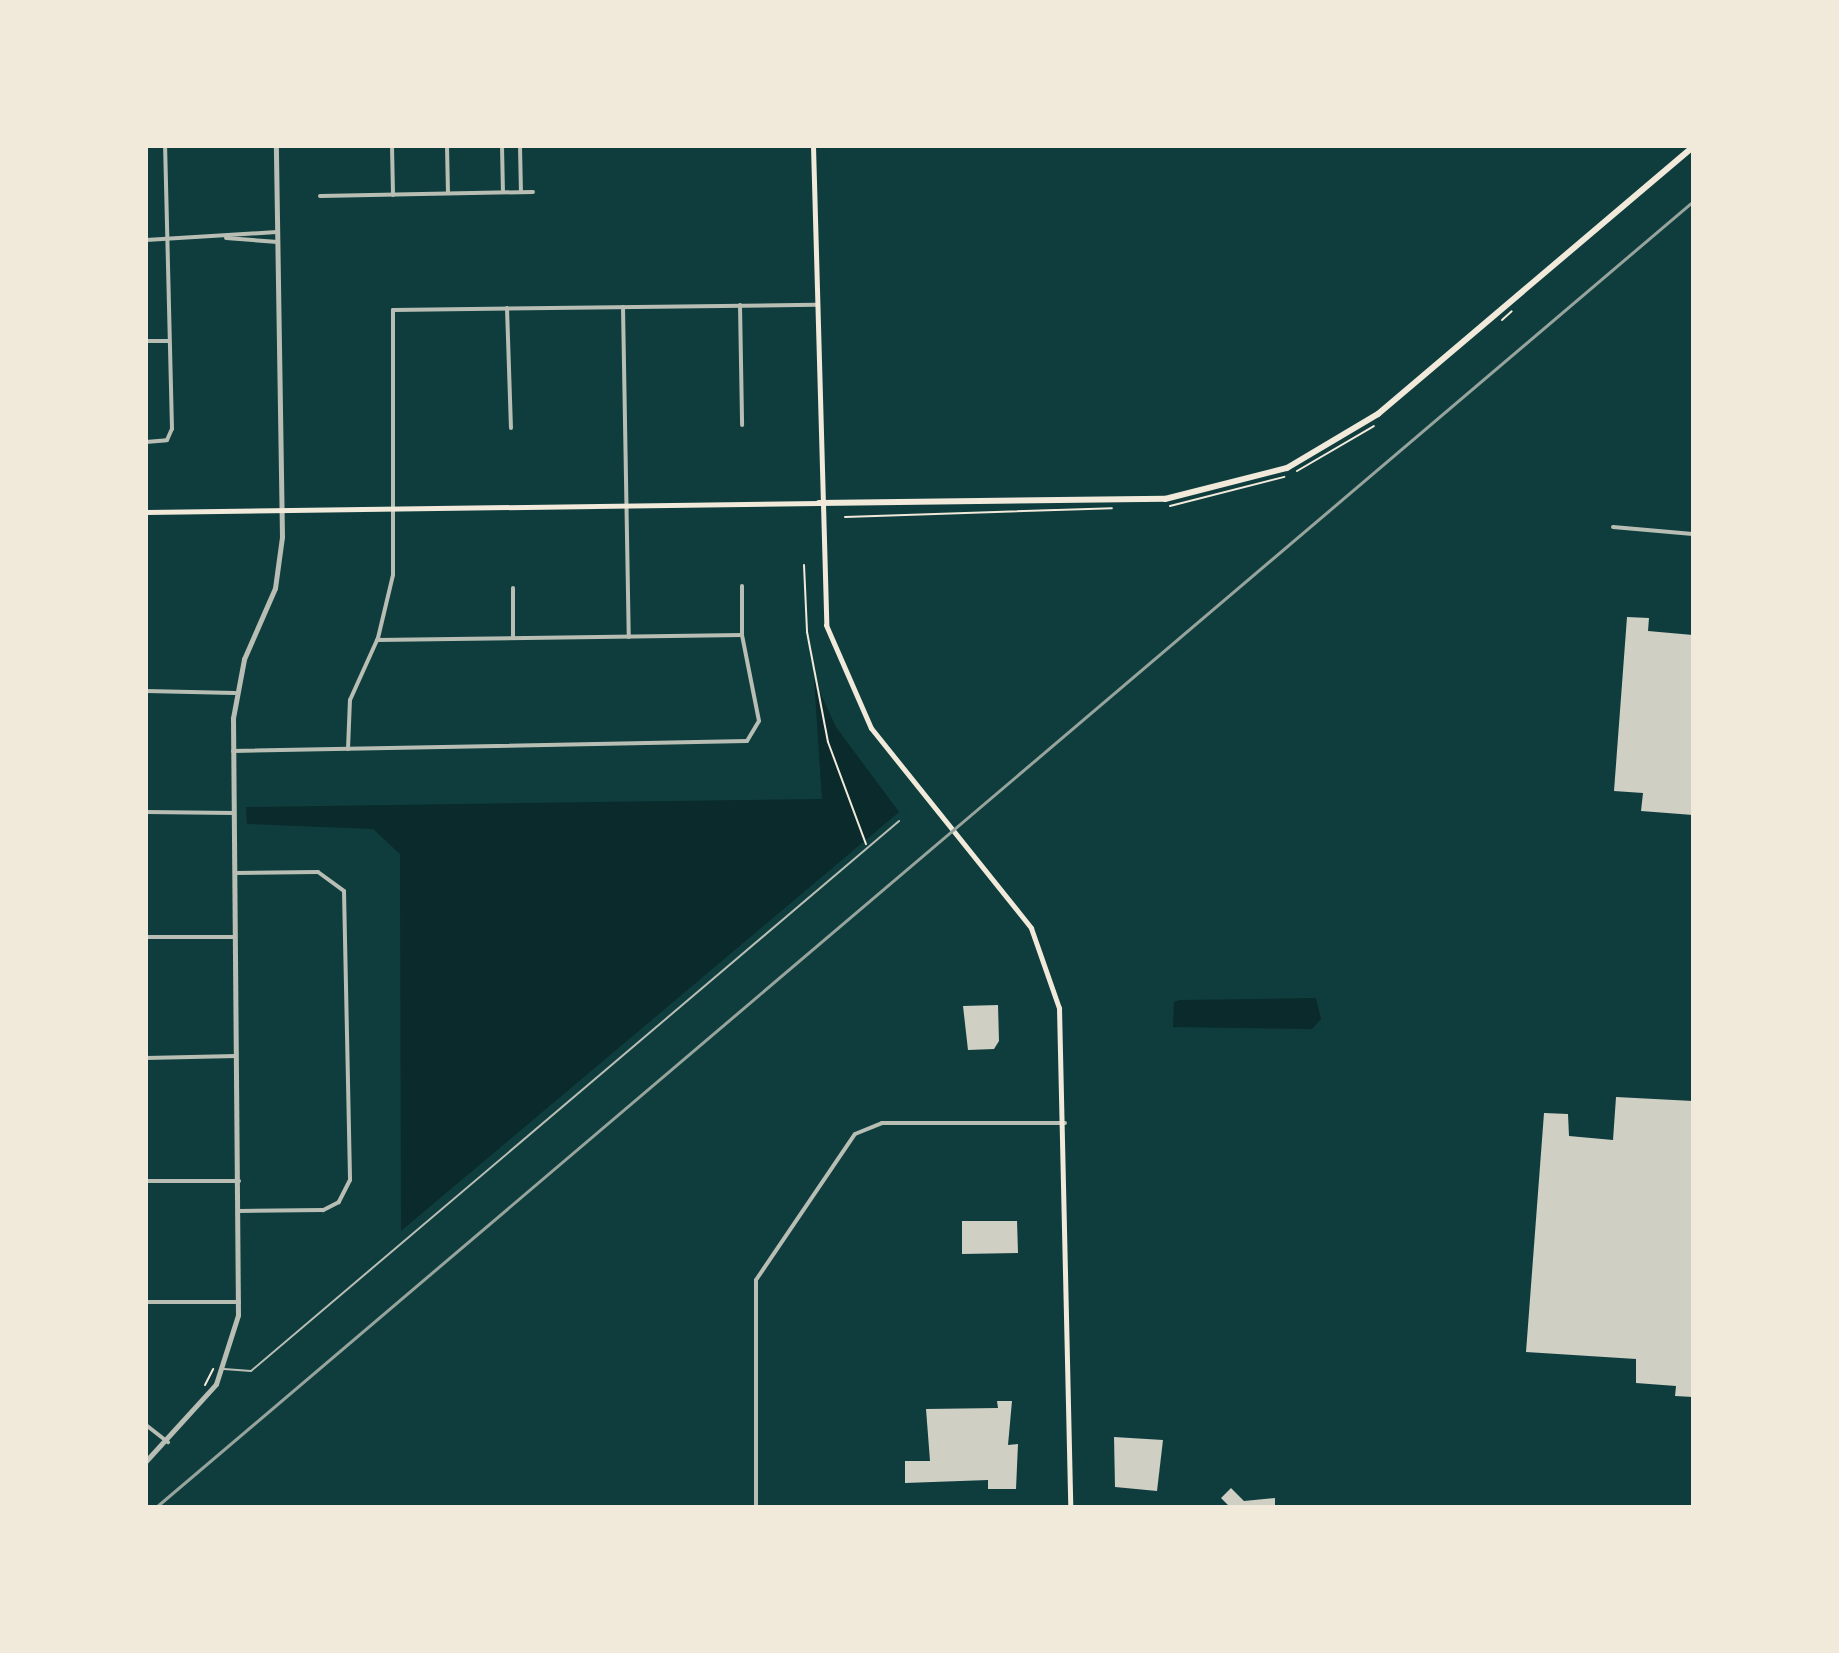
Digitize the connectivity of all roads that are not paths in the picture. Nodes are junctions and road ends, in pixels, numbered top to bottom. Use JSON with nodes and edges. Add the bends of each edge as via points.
{"nodes":[{"id":1,"x":165,"y":146,"type":"edge"},
{"id":2,"x":276,"y":146,"type":"edge"},
{"id":3,"x":392,"y":146,"type":"edge"},
{"id":4,"x":447,"y":146,"type":"edge"},
{"id":5,"x":502,"y":146,"type":"edge"},
{"id":6,"x":520,"y":146,"type":"edge"},
{"id":7,"x":813,"y":146,"type":"edge"},
{"id":8,"x":1693,"y":147,"type":"edge"},
{"id":9,"x":521,"y":192,"type":"junction"},
{"id":10,"x":533,"y":192,"type":"dead end"},
{"id":11,"x":448,"y":193,"type":"junction"},
{"id":12,"x":503,"y":193,"type":"junction"},
{"id":13,"x":393,"y":195,"type":"junction"},
{"id":14,"x":320,"y":196,"type":"dead end"},
{"id":15,"x":277,"y":232,"type":"junction"},
{"id":16,"x":223,"y":238,"type":"junction"},
{"id":17,"x":167,"y":239,"type":"junction"},
{"id":18,"x":146,"y":240,"type":"edge"},
{"id":19,"x":278,"y":242,"type":"junction"},
{"id":20,"x":740,"y":305,"type":"junction"},
{"id":21,"x":816,"y":305,"type":"junction"},
{"id":22,"x":623,"y":306,"type":"junction"},
{"id":23,"x":507,"y":308,"type":"junction"},
{"id":24,"x":146,"y":341,"type":"edge"},
{"id":25,"x":169,"y":341,"type":"junction"},
{"id":26,"x":742,"y":425,"type":"dead end"},
{"id":27,"x":511,"y":428,"type":"dead end"},
{"id":28,"x":146,"y":442,"type":"edge"},
{"id":29,"x":819,"y":503,"type":"junction"},
{"id":30,"x":626,"y":506,"type":"junction"},
{"id":31,"x":396,"y":509,"type":"junction"},
{"id":32,"x":283,"y":510,"type":"junction"},
{"id":33,"x":146,"y":512,"type":"edge"},
{"id":34,"x":1613,"y":527,"type":"dead end"},
{"id":35,"x":1693,"y":534,"type":"edge"},
{"id":36,"x":742,"y":586,"type":"dead end"},
{"id":37,"x":513,"y":588,"type":"dead end"},
{"id":38,"x":742,"y":635,"type":"junction"},
{"id":39,"x":629,"y":637,"type":"junction"},
{"id":40,"x":513,"y":638,"type":"junction"},
{"id":41,"x":377,"y":640,"type":"junction"},
{"id":42,"x":146,"y":691,"type":"edge"},
{"id":43,"x":235,"y":693,"type":"junction"},
{"id":44,"x":348,"y":749,"type":"junction"},
{"id":45,"x":233,"y":751,"type":"junction"},
{"id":46,"x":146,"y":812,"type":"edge"},
{"id":47,"x":234,"y":813,"type":"junction"},
{"id":48,"x":899,"y":821,"type":"dead end"},
{"id":49,"x":235,"y":873,"type":"junction"},
{"id":50,"x":146,"y":937,"type":"edge"},
{"id":51,"x":235,"y":937,"type":"junction"},
{"id":52,"x":237,"y":1056,"type":"junction"},
{"id":53,"x":146,"y":1058,"type":"edge"},
{"id":54,"x":1065,"y":1123,"type":"junction"},
{"id":55,"x":146,"y":1181,"type":"edge"},
{"id":56,"x":239,"y":1181,"type":"junction"},
{"id":57,"x":239,"y":1211,"type":"junction"},
{"id":58,"x":146,"y":1302,"type":"edge"},
{"id":59,"x":239,"y":1302,"type":"junction"},
{"id":60,"x":223,"y":1369,"type":"junction"},
{"id":61,"x":146,"y":1425,"type":"edge"},
{"id":62,"x":168,"y":1442,"type":"junction"},
{"id":63,"x":146,"y":1461,"type":"edge"},
{"id":64,"x":756,"y":1507,"type":"edge"},
{"id":65,"x":1070,"y":1507,"type":"edge"}],
"edges":[{"from":1,"to":17,"type":"street"},
{"from":2,"to":15,"type":"street"},
{"from":3,"to":13,"type":"street"},
{"from":4,"to":11,"type":"street"},
{"from":5,"to":12,"type":"street"},
{"from":6,"to":9,"type":"street"},
{"from":7,"to":21,"type":"main road"},
{"from":8,"to":29,"type":"main road","via":[[1378,414],[1287,468],[1165,499]]},
{"from":9,"to":10,"type":"street"},
{"from":9,"to":12,"type":"street"},
{"from":11,"to":12,"type":"street"},
{"from":11,"to":13,"type":"street"},
{"from":13,"to":14,"type":"street"},
{"from":15,"to":16,"type":"street"},
{"from":15,"to":19,"type":"street"},
{"from":16,"to":17,"type":"street"},
{"from":16,"to":19,"type":"street"},
{"from":17,"to":18,"type":"street"},
{"from":17,"to":25,"type":"street"},
{"from":19,"to":32,"type":"street"},
{"from":20,"to":21,"type":"street"},
{"from":20,"to":22,"type":"street"},
{"from":20,"to":26,"type":"street"},
{"from":21,"to":29,"type":"main road"},
{"from":22,"to":23,"type":"street"},
{"from":22,"to":30,"type":"street"},
{"from":23,"to":27,"type":"street"},
{"from":23,"to":31,"type":"street","via":[[393,310]]},
{"from":24,"to":25,"type":"street"},
{"from":25,"to":28,"type":"street","via":[[169,437]]},
{"from":29,"to":30,"type":"main road"},
{"from":29,"to":54,"type":"main road","via":[[822,601],[837,663],[866,720],[1031,928],[1053,983],[1062,1029]]},
{"from":30,"to":31,"type":"main road"},
{"from":30,"to":39,"type":"street"},
{"from":31,"to":32,"type":"main road"},
{"from":31,"to":41,"type":"street","via":[[393,575]]},
{"from":32,"to":33,"type":"main road"},
{"from":32,"to":43,"type":"street","via":[[275,588]]},
{"from":34,"to":35,"type":"street"},
{"from":36,"to":38,"type":"street"},
{"from":37,"to":40,"type":"street"},
{"from":38,"to":39,"type":"street"},
{"from":38,"to":44,"type":"street","via":[[759,727],[741,742]]},
{"from":39,"to":40,"type":"street"},
{"from":40,"to":41,"type":"street"},
{"from":41,"to":44,"type":"street","via":[[350,700]]},
{"from":42,"to":43,"type":"street"},
{"from":43,"to":45,"type":"street"},
{"from":44,"to":45,"type":"street"},
{"from":45,"to":47,"type":"street"},
{"from":46,"to":47,"type":"street"},
{"from":47,"to":49,"type":"street"},
{"from":48,"to":60,"type":"lane","via":[[251,1371]]},
{"from":49,"to":51,"type":"street"},
{"from":49,"to":57,"type":"street","via":[[318,872],[344,891],[350,1164],[348,1188],[331,1207]]},
{"from":50,"to":51,"type":"street"},
{"from":51,"to":52,"type":"street"},
{"from":52,"to":53,"type":"street"},
{"from":52,"to":56,"type":"street"},
{"from":54,"to":64,"type":"street","via":[[882,1123],[855,1134],[756,1280]]},
{"from":54,"to":65,"type":"main road"},
{"from":55,"to":56,"type":"street"},
{"from":56,"to":57,"type":"street"},
{"from":57,"to":59,"type":"street"},
{"from":58,"to":59,"type":"street"},
{"from":59,"to":60,"type":"street"},
{"from":60,"to":62,"type":"street"},
{"from":61,"to":62,"type":"street"},
{"from":62,"to":63,"type":"street"}]}
